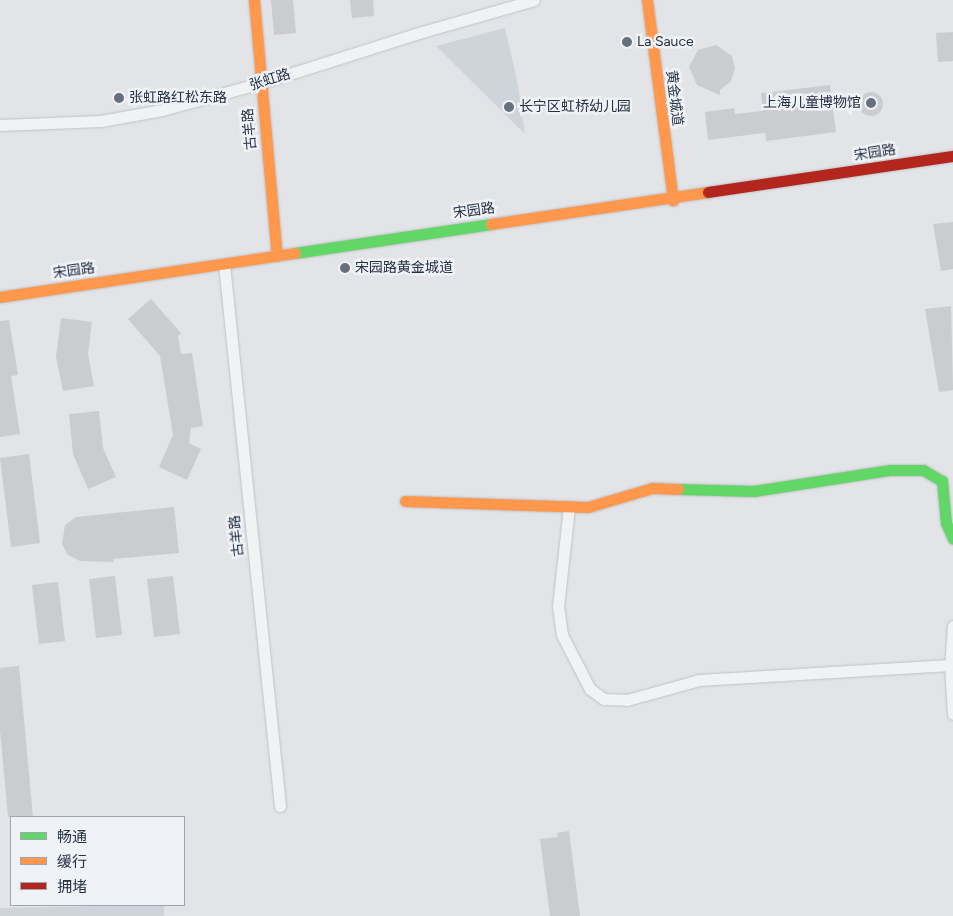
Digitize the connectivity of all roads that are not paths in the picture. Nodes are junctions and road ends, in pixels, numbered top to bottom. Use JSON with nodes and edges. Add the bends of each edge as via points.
{"nodes":[{"id":1,"x":254,"y":0,"type":"edge"},
{"id":2,"x":534,"y":0,"type":"edge"},
{"id":3,"x":647,"y":0,"type":"edge"},
{"id":4,"x":261,"y":84,"type":"junction"},
{"id":5,"x":0,"y":125,"type":"edge"},
{"id":6,"x":953,"y":156,"type":"edge"},
{"id":7,"x":673,"y":200,"type":"junction"},
{"id":8,"x":277,"y":256,"type":"junction"},
{"id":9,"x":224,"y":264,"type":"junction"},
{"id":10,"x":0,"y":297,"type":"edge"},
{"id":11,"x":405,"y":501,"type":"dead end"},
{"id":12,"x":569,"y":507,"type":"junction"},
{"id":13,"x":953,"y":539,"type":"edge"},
{"id":14,"x":953,"y":626,"type":"edge"},
{"id":15,"x":950,"y":665,"type":"junction"},
{"id":16,"x":953,"y":714,"type":"edge"},
{"id":17,"x":280,"y":806,"type":"dead end"}],
"edges":[{"from":1,"to":4,"type":"street","name":"古羊路"},
{"from":2,"to":4,"type":"street","name":"张虹路"},
{"from":3,"to":7,"type":"street","name":"黄金城道"},
{"from":4,"to":5,"type":"street","name":"张虹路","via":[[162,110],[101,121]]},
{"from":4,"to":8,"type":"street","name":"古羊路"},
{"from":6,"to":7,"type":"street","name":"宋园路"},
{"from":7,"to":8,"type":"street","name":"宋园路"},
{"from":8,"to":9,"type":"street","name":"宋园路"},
{"from":9,"to":10,"type":"street","name":"宋园路"},
{"from":9,"to":17,"type":"street","name":"古羊路"},
{"from":11,"to":12,"type":"street"},
{"from":12,"to":13,"type":"street","via":[[588,507],[652,488],[754,491],[890,470],[923,470],[942,481],[946,523]]},
{"from":12,"to":15,"type":"street","via":[[558,606],[562,635],[590,689],[604,699],[627,700],[699,680]]},
{"from":14,"to":15,"type":"street"},
{"from":15,"to":16,"type":"street"}]}
